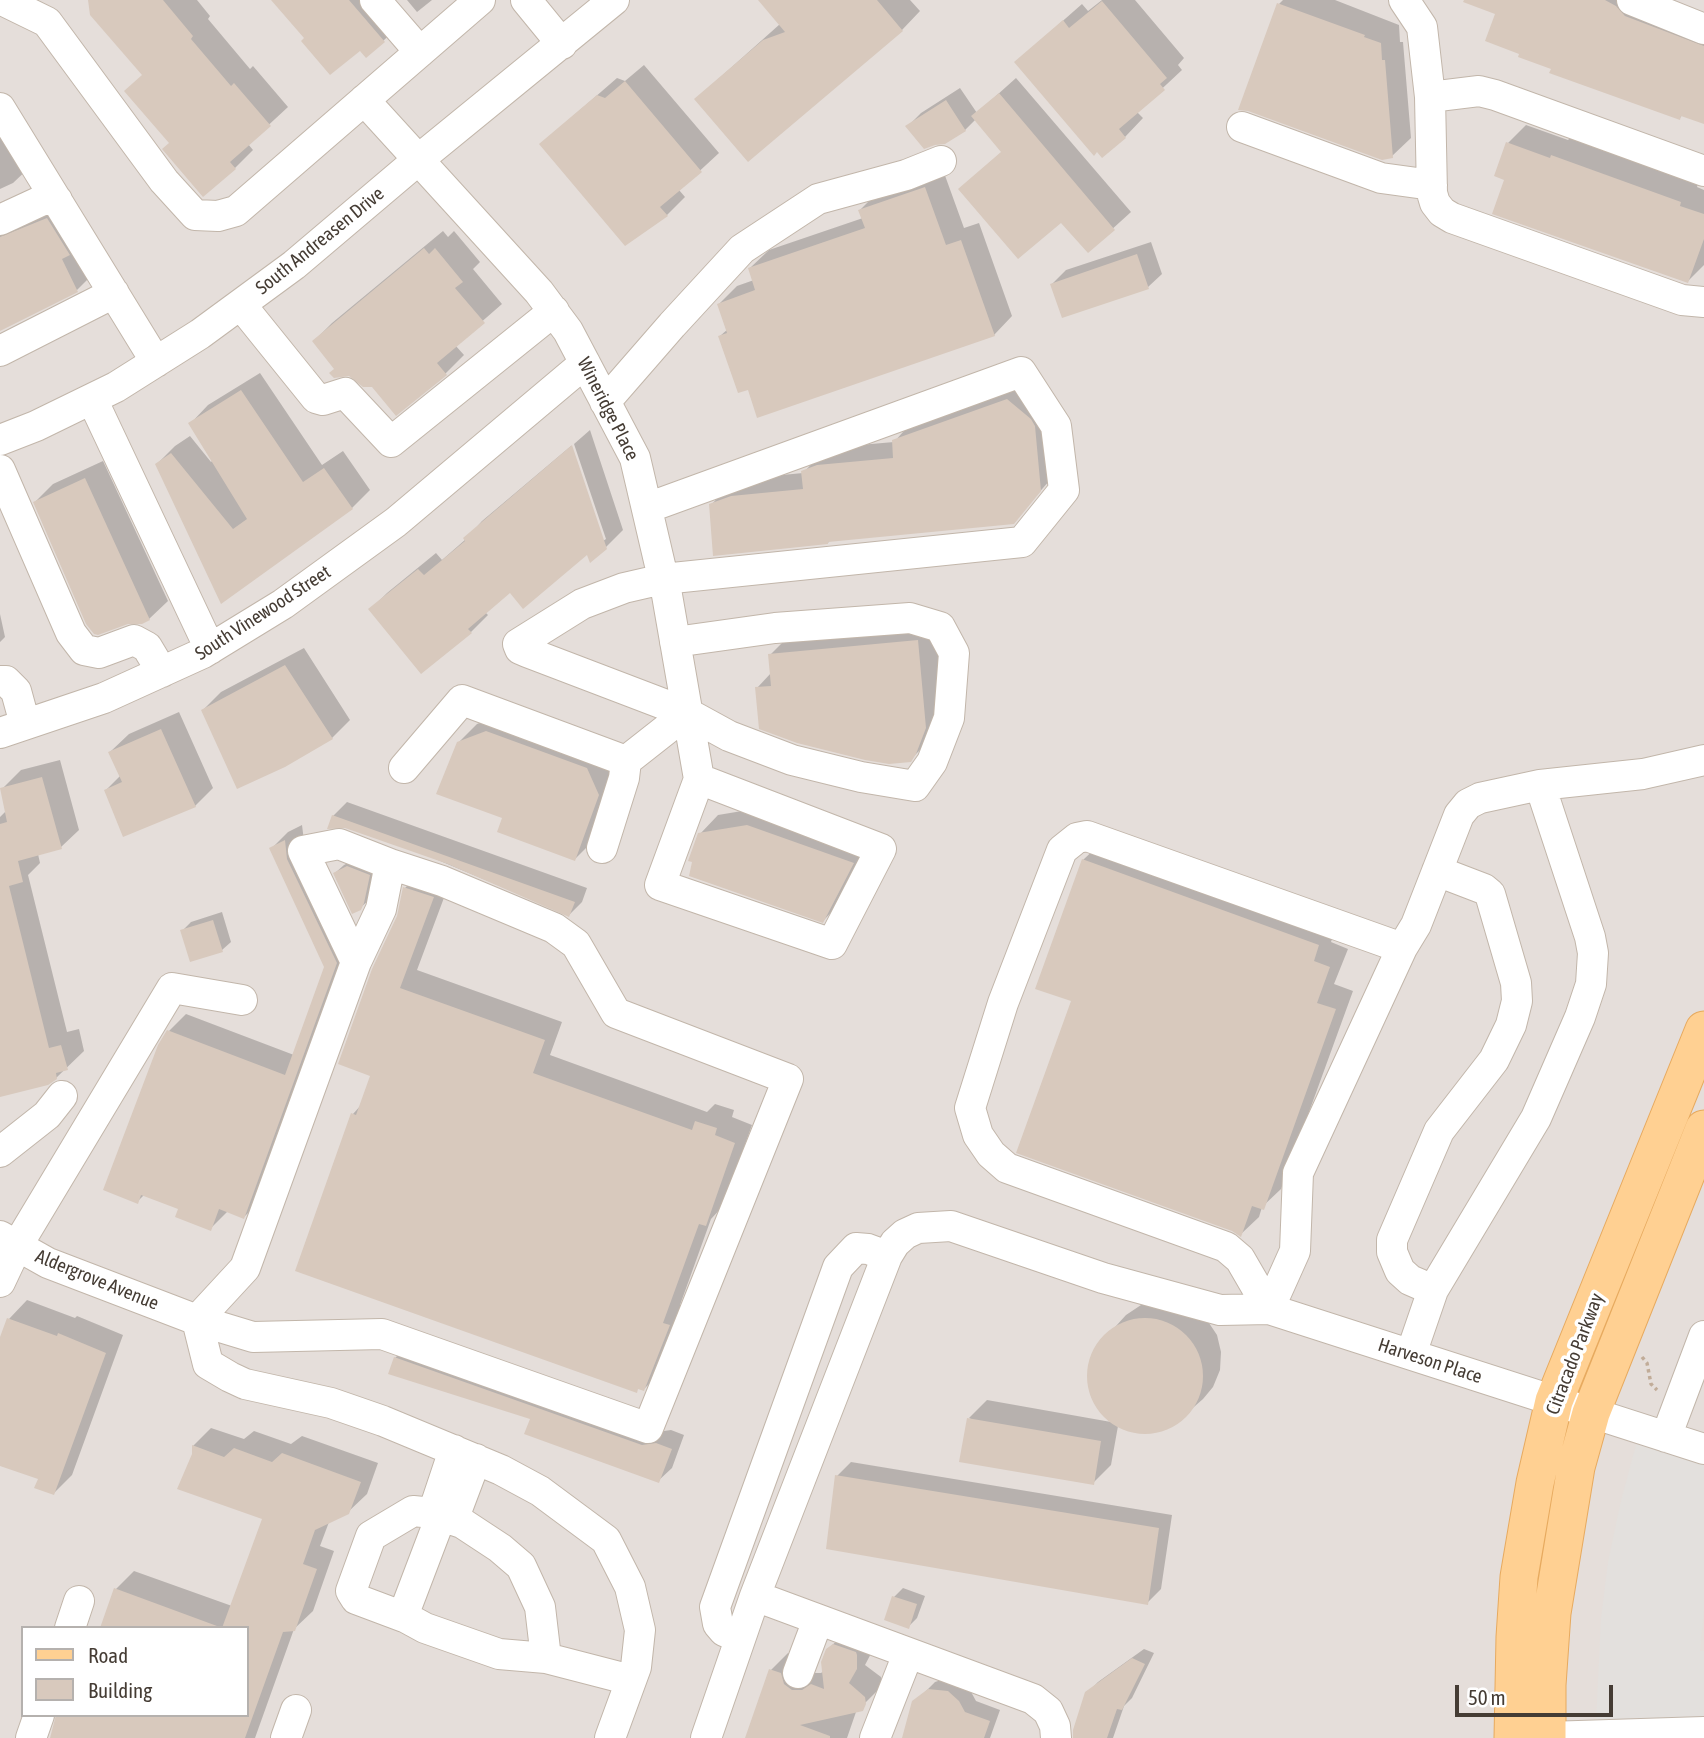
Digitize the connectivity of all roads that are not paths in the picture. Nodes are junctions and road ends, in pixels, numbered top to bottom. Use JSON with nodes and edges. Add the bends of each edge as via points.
{"nodes":[{"id":1,"x":2,"y":0,"type":"edge"},
{"id":2,"x":375,"y":0,"type":"edge"},
{"id":3,"x":480,"y":0,"type":"edge"},
{"id":4,"x":526,"y":0,"type":"edge"},
{"id":5,"x":614,"y":0,"type":"edge"},
{"id":6,"x":1404,"y":0,"type":"edge"},
{"id":7,"x":1632,"y":0,"type":"edge"},
{"id":8,"x":48,"y":9,"type":"edge"},
{"id":9,"x":1704,"y":29,"type":"edge"},
{"id":10,"x":562,"y":44,"type":"junction"},
{"id":11,"x":420,"y":52,"type":"junction"},
{"id":12,"x":1430,"y":97,"type":"junction"},
{"id":13,"x":364,"y":100,"type":"junction"},
{"id":14,"x":0,"y":108,"type":"edge"},
{"id":15,"x":1242,"y":127,"type":"dead end"},
{"id":16,"x":418,"y":160,"type":"junction"},
{"id":17,"x":941,"y":161,"type":"dead end"},
{"id":18,"x":1704,"y":171,"type":"edge"},
{"id":19,"x":1432,"y":185,"type":"junction"},
{"id":20,"x":57,"y":200,"type":"junction"},
{"id":21,"x":0,"y":220,"type":"edge"},
{"id":22,"x":114,"y":293,"type":"junction"},
{"id":23,"x":1704,"y":302,"type":"edge"},
{"id":24,"x":241,"y":305,"type":"junction"},
{"id":25,"x":554,"y":311,"type":"junction"},
{"id":26,"x":0,"y":351,"type":"edge"},
{"id":27,"x":156,"y":362,"type":"junction"},
{"id":28,"x":585,"y":363,"type":"junction"},
{"id":29,"x":92,"y":399,"type":"junction"},
{"id":30,"x":606,"y":402,"type":"junction"},
{"id":31,"x":2,"y":435,"type":"edge"},
{"id":32,"x":0,"y":470,"type":"edge"},
{"id":33,"x":647,"y":508,"type":"junction"},
{"id":34,"x":663,"y":579,"type":"junction"},
{"id":35,"x":675,"y":642,"type":"junction"},
{"id":36,"x":210,"y":649,"type":"junction"},
{"id":37,"x":162,"y":672,"type":"junction"},
{"id":38,"x":2,"y":673,"type":"edge"},
{"id":39,"x":687,"y":713,"type":"junction"},
{"id":40,"x":13,"y":729,"type":"edge"},
{"id":41,"x":1704,"y":760,"type":"edge"},
{"id":42,"x":626,"y":761,"type":"junction"},
{"id":43,"x":404,"y":768,"type":"dead end"},
{"id":44,"x":699,"y":779,"type":"junction"},
{"id":45,"x":1540,"y":785,"type":"junction"},
{"id":46,"x":602,"y":848,"type":"dead end"},
{"id":47,"x":390,"y":864,"type":"junction"},
{"id":48,"x":1437,"y":871,"type":"junction"},
{"id":49,"x":1402,"y":948,"type":"junction"},
{"id":50,"x":356,"y":962,"type":"junction"},
{"id":51,"x":242,"y":1000,"type":"dead end"},
{"id":52,"x":1704,"y":1030,"type":"edge"},
{"id":53,"x":62,"y":1096,"type":"dead end"},
{"id":54,"x":1704,"y":1129,"type":"edge"},
{"id":55,"x":0,"y":1152,"type":"edge"},
{"id":56,"x":9,"y":1241,"type":"edge"},
{"id":57,"x":887,"y":1256,"type":"junction"},
{"id":58,"x":0,"y":1282,"type":"edge"},
{"id":59,"x":1433,"y":1290,"type":"junction"},
{"id":60,"x":1269,"y":1309,"type":"junction"},
{"id":61,"x":197,"y":1320,"type":"junction"},
{"id":62,"x":1704,"y":1336,"type":"edge"},
{"id":63,"x":1411,"y":1354,"type":"junction"},
{"id":64,"x":1554,"y":1401,"type":"junction"},
{"id":65,"x":1591,"y":1413,"type":"junction"},
{"id":66,"x":1666,"y":1437,"type":"junction"},
{"id":67,"x":1704,"y":1449,"type":"edge"},
{"id":68,"x":465,"y":1455,"type":"junction"},
{"id":69,"x":442,"y":1516,"type":"junction"},
{"id":70,"x":755,"y":1596,"type":"junction"},
{"id":71,"x":404,"y":1617,"type":"junction"},
{"id":72,"x":818,"y":1620,"type":"junction"},
{"id":73,"x":740,"y":1638,"type":"junction"},
{"id":74,"x":908,"y":1654,"type":"junction"},
{"id":75,"x":546,"y":1658,"type":"junction"},
{"id":76,"x":798,"y":1674,"type":"dead end"},
{"id":77,"x":631,"y":1680,"type":"junction"},
{"id":78,"x":296,"y":1710,"type":"dead end"},
{"id":79,"x":38,"y":1717,"type":"edge"},
{"id":80,"x":1704,"y":1732,"type":"edge"},
{"id":81,"x":32,"y":1738,"type":"edge"},
{"id":82,"x":286,"y":1738,"type":"edge"},
{"id":83,"x":610,"y":1738,"type":"edge"},
{"id":84,"x":706,"y":1738,"type":"edge"},
{"id":85,"x":875,"y":1738,"type":"edge"},
{"id":86,"x":1056,"y":1738,"type":"edge"},
{"id":87,"x":1513,"y":1738,"type":"edge"},
{"id":88,"x":1547,"y":1738,"type":"edge"}],
"edges":[{"from":1,"to":8,"type":"street"},
{"from":2,"to":11,"type":"street"},
{"from":3,"to":11,"type":"street"},
{"from":4,"to":10,"type":"street"},
{"from":5,"to":10,"type":"street","name":"South Andreasen Drive"},
{"from":6,"to":12,"type":"street","via":[[1422,27]]},
{"from":7,"to":9,"type":"street"},
{"from":8,"to":13,"type":"street","via":[[47,22],[164,181],[195,215],[236,211]]},
{"from":10,"to":16,"type":"street","name":"South Andreasen Drive"},
{"from":11,"to":13,"type":"street"},
{"from":12,"to":18,"type":"street","via":[[1479,91],[1495,94]]},
{"from":12,"to":19,"type":"street"},
{"from":13,"to":16,"type":"street","name":"Wineridge Place"},
{"from":14,"to":20,"type":"street"},
{"from":15,"to":19,"type":"street","via":[[1381,178]]},
{"from":16,"to":24,"type":"street","name":"South Andreasen Drive"},
{"from":16,"to":25,"type":"street","name":"Wineridge Place"},
{"from":17,"to":30,"type":"street","via":[[818,199],[742,249]]},
{"from":19,"to":23,"type":"street","via":[[1435,203],[1452,218],[1682,300]]},
{"from":20,"to":21,"type":"street","via":[[43,200]]},
{"from":20,"to":22,"type":"street"},
{"from":22,"to":26,"type":"street"},
{"from":22,"to":27,"type":"street"},
{"from":24,"to":25,"type":"street","via":[[316,398],[345,393],[391,442]]},
{"from":24,"to":27,"type":"street","name":"South Andreasen Drive"},
{"from":25,"to":28,"type":"street","name":"Wineridge Place"},
{"from":27,"to":29,"type":"street","name":"South Andreasen Drive"},
{"from":28,"to":30,"type":"street","name":"Wineridge Place"},
{"from":28,"to":36,"type":"street","name":"South Vinewood Street","via":[[396,522],[283,604]]},
{"from":29,"to":31,"type":"street","name":"South Andreasen Drive","via":[[36,426]]},
{"from":29,"to":36,"type":"street"},
{"from":30,"to":33,"type":"street","name":"Wineridge Place","via":[[635,458]]},
{"from":32,"to":37,"type":"street","via":[[71,633],[83,650],[99,653],[134,640],[147,647]]},
{"from":33,"to":34,"type":"street","name":"Wineridge Place"},
{"from":33,"to":34,"type":"street","via":[[1021,372],[1056,426],[1064,490],[1022,542]]},
{"from":34,"to":35,"type":"street","name":"Wineridge Place"},
{"from":34,"to":39,"type":"street","via":[[582,604],[518,644],[527,652]]},
{"from":35,"to":39,"type":"street","name":"Wineridge Place"},
{"from":35,"to":39,"type":"street","via":[[775,628],[910,618],[940,627],[954,653],[948,718],[932,762],[915,786],[792,760],[729,736]]},
{"from":36,"to":37,"type":"street","name":"South Vinewood Street"},
{"from":37,"to":40,"type":"street","name":"South Vinewood Street","via":[[104,698]]},
{"from":38,"to":40,"type":"street","via":[[16,691]]},
{"from":39,"to":42,"type":"street"},
{"from":39,"to":44,"type":"street","name":"Wineridge Place"},
{"from":41,"to":45,"type":"street","via":[[1643,774]]},
{"from":42,"to":43,"type":"street","via":[[462,700]]},
{"from":42,"to":46,"type":"street"},
{"from":44,"to":44,"type":"street","via":[[660,885],[832,944],[881,849]]},
{"from":45,"to":48,"type":"street","via":[[1468,804],[1459,815]]},
{"from":45,"to":59,"type":"street","via":[[1590,937],[1591,984],[1530,1128]]},
{"from":47,"to":50,"type":"street","via":[[381,909]]},
{"from":47,"to":50,"type":"street","via":[[339,844],[303,851]]},
{"from":47,"to":61,"type":"street","name":"Aldergrove Avenue","via":[[554,928],[576,944],[616,1013],[788,1079],[648,1428],[382,1334],[253,1337]]},
{"from":48,"to":49,"type":"street"},
{"from":48,"to":59,"type":"street","via":[[1490,894],[1517,1001],[1494,1060],[1439,1130],[1392,1240],[1400,1271]]},
{"from":49,"to":60,"type":"street","via":[[1298,1173],[1295,1251]]},
{"from":49,"to":60,"type":"street","via":[[1087,836],[1062,850],[1003,1003],[970,1108],[978,1135],[991,1154],[1007,1168],[1226,1247],[1240,1259]]},
{"from":50,"to":61,"type":"street","via":[[245,1268]]},
{"from":51,"to":56,"type":"street","via":[[172,988]]},
{"from":52,"to":64,"type":"main road","name":"Citracado Parkway"},
{"from":53,"to":55,"type":"street","via":[[47,1115]]},
{"from":54,"to":65,"type":"main road","name":"Citracado Parkway"},
{"from":56,"to":58,"type":"street"},
{"from":56,"to":61,"type":"street","name":"Aldergrove Avenue","via":[[48,1263]]},
{"from":57,"to":60,"type":"street","name":"Harveson Place","via":[[905,1234],[918,1228],[951,1226],[1102,1278],[1220,1310]]},
{"from":57,"to":70,"type":"street"},
{"from":57,"to":73,"type":"street","via":[[856,1248],[838,1267],[715,1606],[718,1624]]},
{"from":59,"to":63,"type":"street"},
{"from":60,"to":63,"type":"street","name":"Harveson Place"},
{"from":61,"to":68,"type":"street","via":[[208,1364],[230,1377],[331,1403]]},
{"from":62,"to":66,"type":"street"},
{"from":63,"to":64,"type":"street","name":"Harveson Place"},
{"from":64,"to":65,"type":"street","name":"Harveson Place"},
{"from":64,"to":87,"type":"main road","name":"Citracado Parkway","via":[[1519,1577]]},
{"from":65,"to":66,"type":"street","name":"Harveson Place"},
{"from":65,"to":88,"type":"main road","name":"Citracado Parkway","via":[[1576,1467],[1552,1613]]},
{"from":66,"to":67,"type":"street","name":"Harveson Place"},
{"from":68,"to":69,"type":"street"},
{"from":68,"to":77,"type":"street","via":[[540,1491],[606,1540],[630,1587],[640,1630]]},
{"from":69,"to":71,"type":"street"},
{"from":69,"to":71,"type":"street","via":[[413,1511],[371,1536],[351,1591],[356,1599]]},
{"from":69,"to":75,"type":"street","via":[[462,1522],[521,1566],[540,1607]]},
{"from":70,"to":72,"type":"street"},
{"from":70,"to":73,"type":"street"},
{"from":71,"to":75,"type":"street","via":[[499,1654]]},
{"from":72,"to":74,"type":"street"},
{"from":72,"to":76,"type":"street"},
{"from":73,"to":84,"type":"street"},
{"from":74,"to":85,"type":"street"},
{"from":74,"to":86,"type":"street","via":[[1033,1699],[1048,1711]]},
{"from":75,"to":77,"type":"street"},
{"from":77,"to":83,"type":"street"},
{"from":78,"to":82,"type":"street"},
{"from":79,"to":81,"type":"street"},
{"from":80,"to":88,"type":"street"}]}
